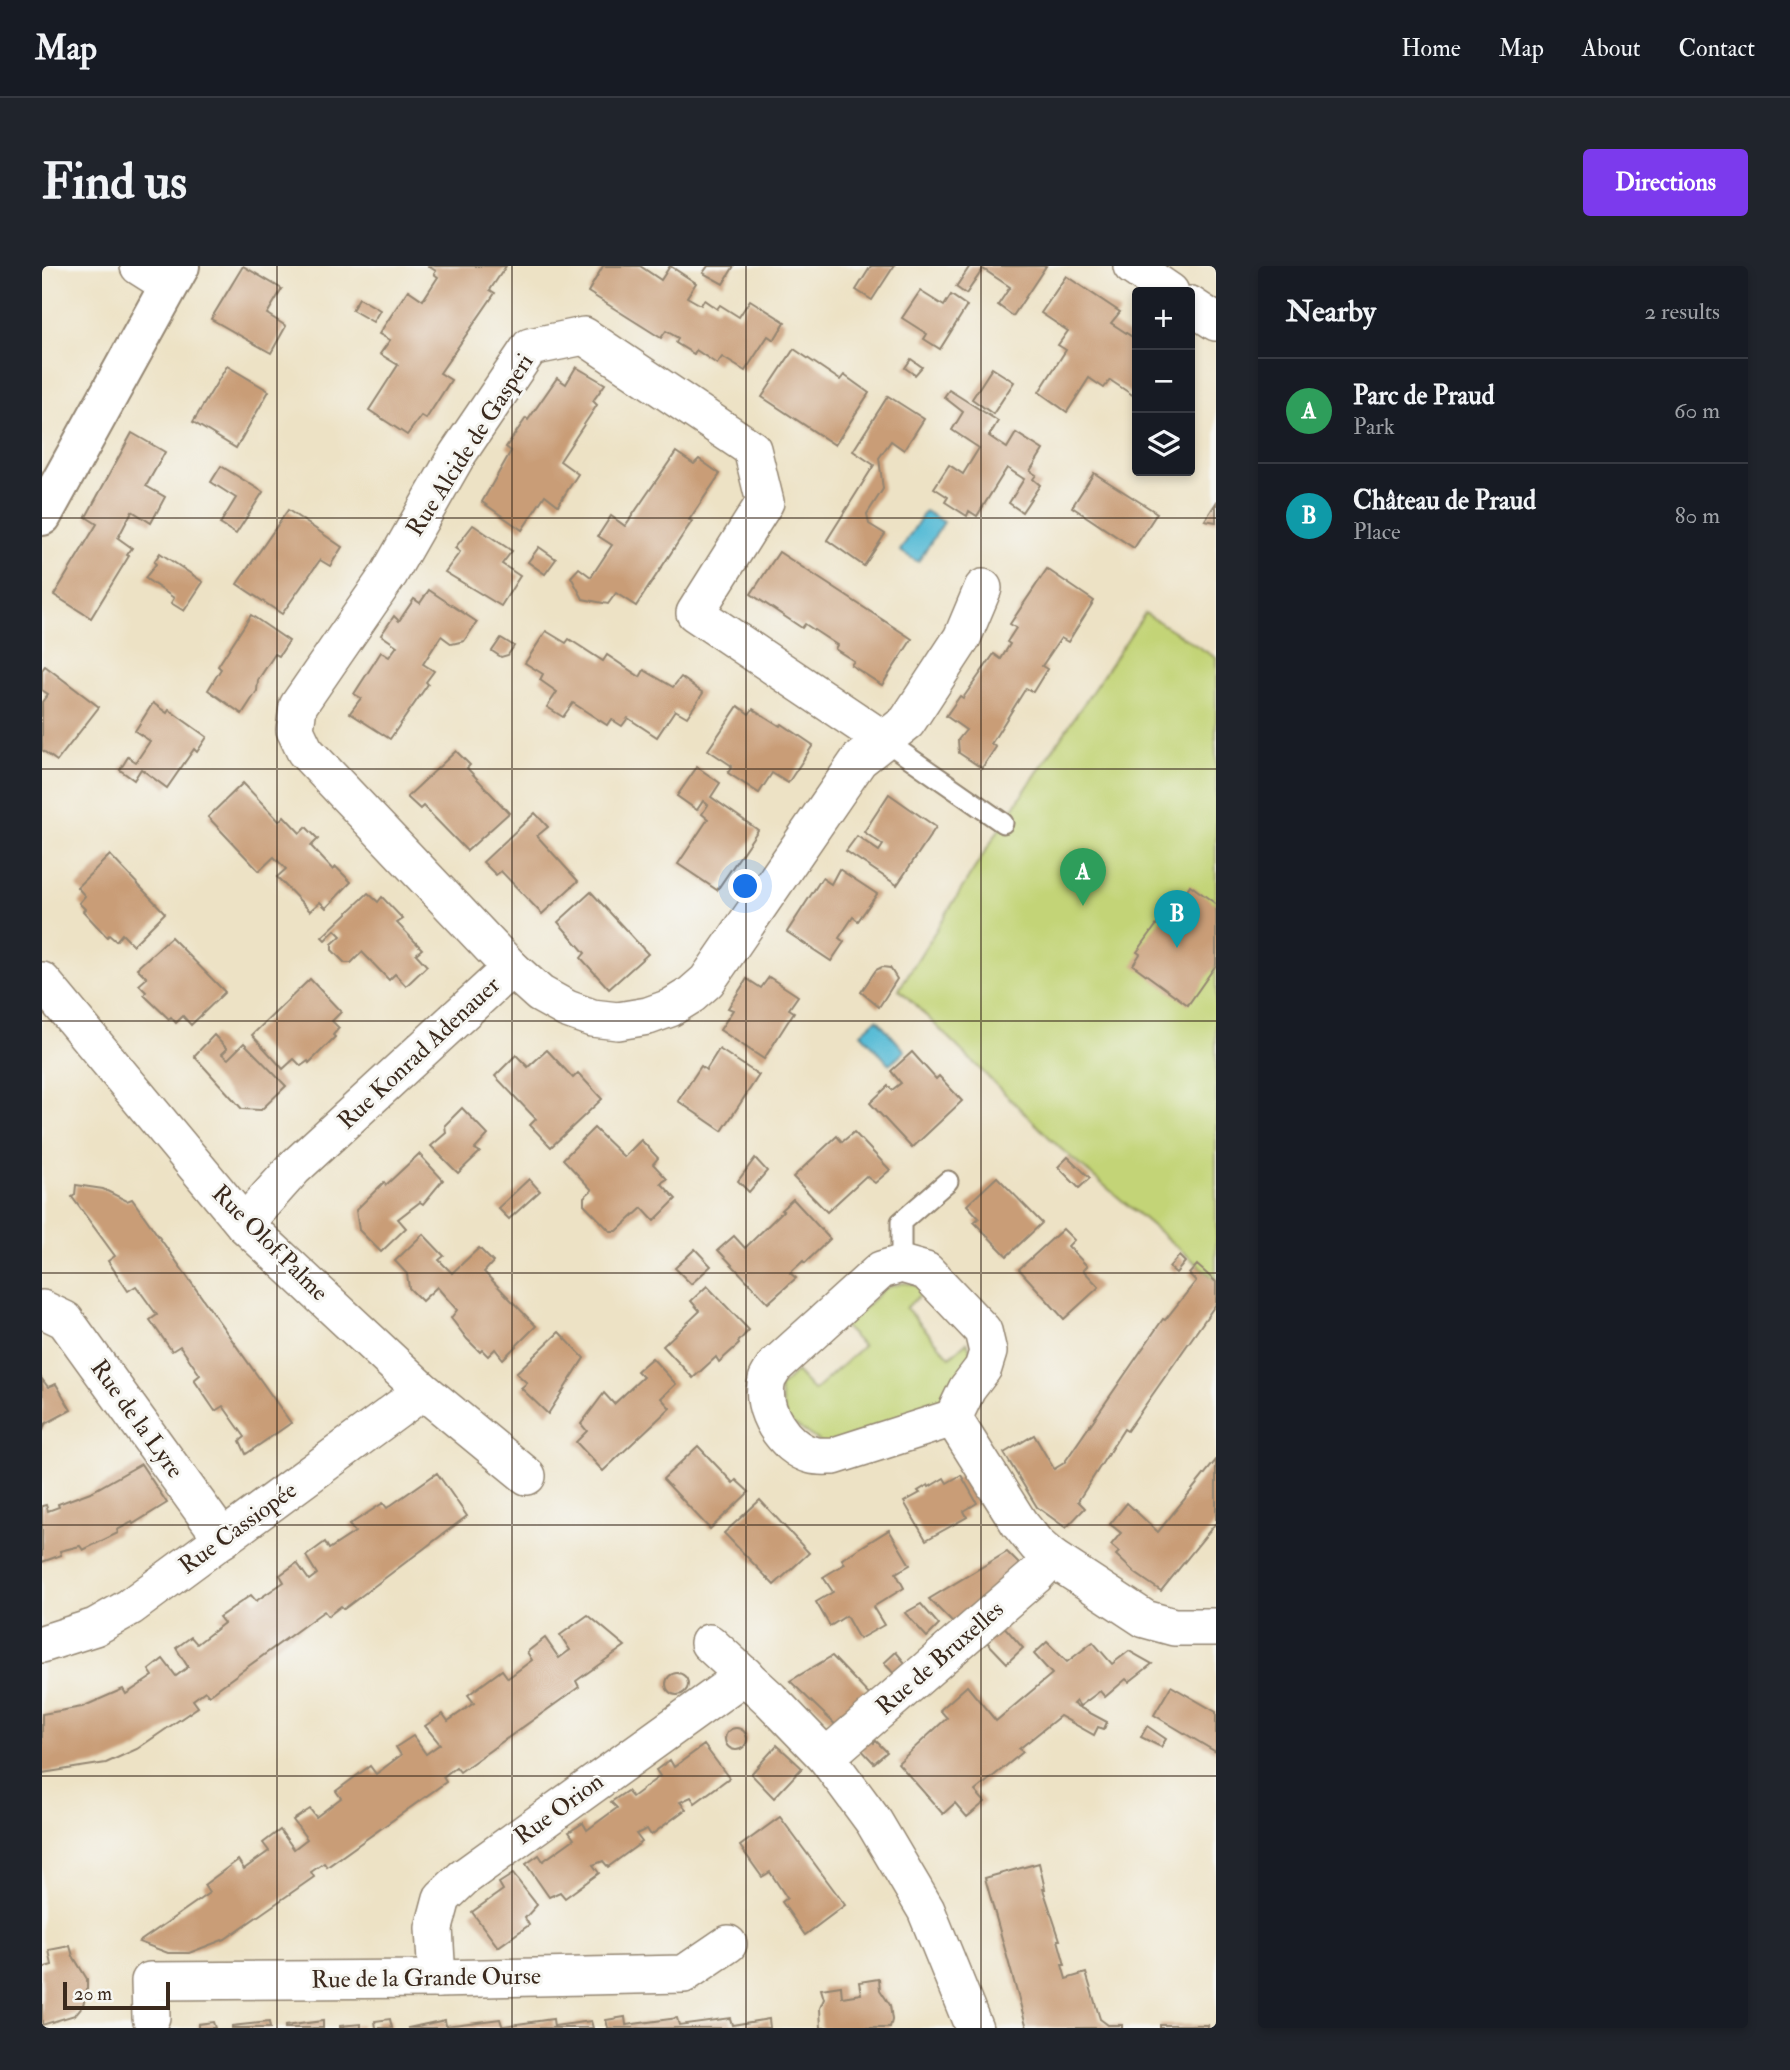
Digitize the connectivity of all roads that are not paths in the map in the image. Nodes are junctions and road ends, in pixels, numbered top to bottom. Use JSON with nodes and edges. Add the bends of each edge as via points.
{"nodes":[{"id":1,"x":1132,"y":266,"type":"edge"},
{"id":2,"x":163,"y":272,"type":"edge"},
{"id":3,"x":1163,"y":287,"type":"edge"},
{"id":4,"x":1195,"y":309,"type":"edge"},
{"id":5,"x":1216,"y":323,"type":"edge"},
{"id":6,"x":42,"y":516,"type":"edge"},
{"id":7,"x":983,"y":588,"type":"dead end"},
{"id":8,"x":884,"y":740,"type":"junction"},
{"id":9,"x":1003,"y":823,"type":"dead end"},
{"id":10,"x":511,"y":968,"type":"junction"},
{"id":11,"x":42,"y":981,"type":"edge"},
{"id":12,"x":948,"y":1181,"type":"dead end"},
{"id":13,"x":244,"y":1224,"type":"junction"},
{"id":14,"x":901,"y":1264,"type":"junction"},
{"id":15,"x":42,"y":1309,"type":"edge"},
{"id":16,"x":420,"y":1388,"type":"junction"},
{"id":17,"x":953,"y":1418,"type":"junction"},
{"id":18,"x":527,"y":1476,"type":"dead end"},
{"id":19,"x":223,"y":1539,"type":"junction"},
{"id":20,"x":1052,"y":1558,"type":"junction"},
{"id":21,"x":1216,"y":1627,"type":"edge"},
{"id":22,"x":709,"y":1643,"type":"dead end"},
{"id":23,"x":42,"y":1644,"type":"edge"},
{"id":24,"x":745,"y":1675,"type":"junction"},
{"id":25,"x":827,"y":1757,"type":"junction"},
{"id":26,"x":728,"y":1944,"type":"dead end"},
{"id":27,"x":437,"y":1979,"type":"junction"},
{"id":28,"x":151,"y":2017,"type":"dead end"},
{"id":29,"x":974,"y":2028,"type":"edge"}],
"edges":[{"from":1,"to":3,"type":"street"},
{"from":2,"to":6,"type":"street"},
{"from":4,"to":5,"type":"street"},
{"from":7,"to":8,"type":"street","name":"Rue Konrad Adenauer","via":[[962,638],[907,722]]},
{"from":8,"to":9,"type":"lane"},
{"from":8,"to":10,"type":"street","name":"Rue Konrad Adenauer","via":[[859,760],[707,981],[670,1008],[618,1021],[592,1018],[540,994]]},
{"from":8,"to":10,"type":"street","name":"Rue Alcide de Gasperi","via":[[695,612],[765,502],[752,449],[584,336],[530,347],[457,455],[389,574],[298,706],[295,730],[305,751]]},
{"from":10,"to":13,"type":"street","name":"Rue Konrad Adenauer","via":[[294,1168]]},
{"from":11,"to":13,"type":"street","name":"Rue Olof Palme"},
{"from":12,"to":14,"type":"lane","via":[[901,1222]]},
{"from":13,"to":16,"type":"street","name":"Rue Olof Palme"},
{"from":14,"to":17,"type":"street","via":[[926,1271],[983,1331],[988,1352],[983,1368]]},
{"from":14,"to":17,"type":"street","via":[[881,1270],[775,1366],[766,1395],[772,1419],[797,1449],[834,1457]]},
{"from":15,"to":19,"type":"street","name":"Rue de la Lyre","via":[[65,1320]]},
{"from":16,"to":18,"type":"street","name":"Rue Olof Palme"},
{"from":16,"to":19,"type":"street","name":"Rue Cassiopée","via":[[408,1402]]},
{"from":17,"to":20,"type":"street","via":[[1019,1523]]},
{"from":19,"to":23,"type":"street","name":"Rue Cassiopée","via":[[130,1608]]},
{"from":20,"to":21,"type":"street","via":[[1145,1619],[1174,1627]]},
{"from":20,"to":25,"type":"street","name":"Rue de Bruxelles"},
{"from":22,"to":24,"type":"street"},
{"from":24,"to":25,"type":"street"},
{"from":24,"to":27,"type":"street","name":"Rue Orion","via":[[463,1878],[442,1898],[434,1928]]},
{"from":25,"to":29,"type":"street","via":[[874,1822],[926,1910]]},
{"from":26,"to":27,"type":"street","name":"Rue de la Grande Ourse","via":[[684,1974]]},
{"from":27,"to":28,"type":"street","name":"Rue de la Grande Ourse","via":[[150,1981]]}]}
